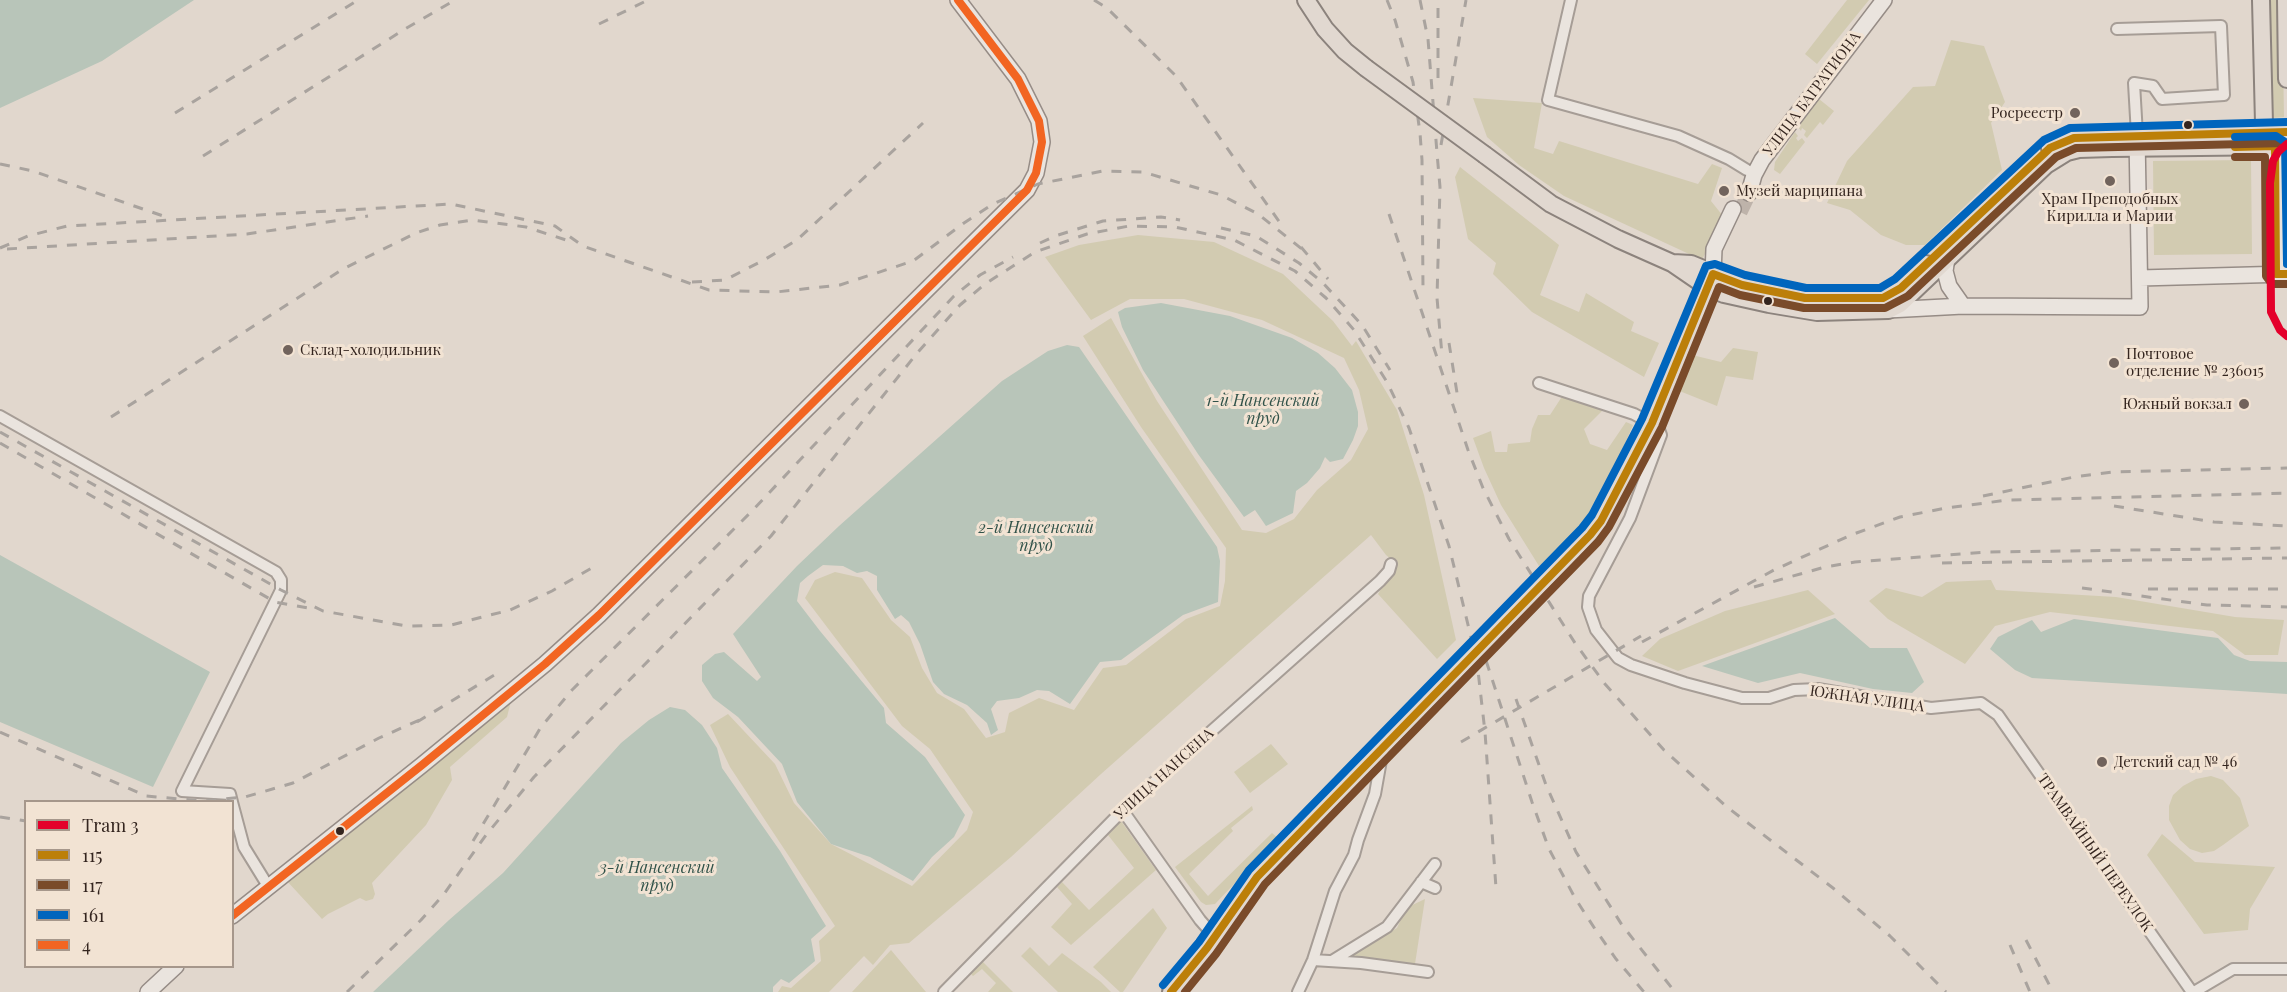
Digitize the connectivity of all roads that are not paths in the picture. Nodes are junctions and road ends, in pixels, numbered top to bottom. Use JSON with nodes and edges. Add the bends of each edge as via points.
{"nodes":[{"id":1,"x":958,"y":0,"type":"edge"},
{"id":2,"x":1306,"y":0,"type":"edge"},
{"id":3,"x":1571,"y":0,"type":"edge"},
{"id":4,"x":1875,"y":0,"type":"edge"},
{"id":5,"x":1884,"y":0,"type":"edge"},
{"id":6,"x":2261,"y":0,"type":"edge"},
{"id":7,"x":2286,"y":0,"type":"edge"},
{"id":8,"x":2117,"y":29,"type":"dead end"},
{"id":9,"x":2287,"y":35,"type":"edge"},
{"id":10,"x":2287,"y":79,"type":"edge"},
{"id":11,"x":2281,"y":135,"type":"edge"},
{"id":12,"x":2137,"y":141,"type":"junction"},
{"id":13,"x":1747,"y":170,"type":"junction"},
{"id":14,"x":1737,"y":211,"type":"tunnel mouth"},
{"id":15,"x":1947,"y":258,"type":"junction"},
{"id":16,"x":2281,"y":274,"type":"edge"},
{"id":17,"x":2140,"y":278,"type":"junction"},
{"id":18,"x":1710,"y":281,"type":"junction"},
{"id":19,"x":1886,"y":304,"type":"junction"},
{"id":20,"x":1963,"y":306,"type":"junction"},
{"id":21,"x":1539,"y":383,"type":"dead end"},
{"id":22,"x":0,"y":416,"type":"edge"},
{"id":23,"x":1655,"y":425,"type":"junction"},
{"id":24,"x":1391,"y":564,"type":"dead end"},
{"id":25,"x":1998,"y":715,"type":"joint"},
{"id":26,"x":1384,"y":745,"type":"junction"},
{"id":27,"x":232,"y":800,"type":"edge"},
{"id":28,"x":234,"y":810,"type":"edge"},
{"id":29,"x":1123,"y":811,"type":"junction"},
{"id":30,"x":1435,"y":864,"type":"dead end"},
{"id":31,"x":1421,"y":882,"type":"junction"},
{"id":32,"x":268,"y":886,"type":"junction"},
{"id":33,"x":1435,"y":888,"type":"dead end"},
{"id":34,"x":234,"y":914,"type":"edge"},
{"id":35,"x":1358,"y":933,"type":"dead end"},
{"id":36,"x":1215,"y":937,"type":"junction"},
{"id":37,"x":1352,"y":947,"type":"junction"},
{"id":38,"x":1313,"y":960,"type":"junction"},
{"id":39,"x":1332,"y":961,"type":"junction"},
{"id":40,"x":174,"y":968,"type":"edge"},
{"id":41,"x":2287,"y":969,"type":"edge"},
{"id":42,"x":1428,"y":972,"type":"dead end"},
{"id":43,"x":148,"y":992,"type":"edge"},
{"id":44,"x":944,"y":992,"type":"edge"},
{"id":45,"x":1172,"y":992,"type":"edge"},
{"id":46,"x":1298,"y":992,"type":"edge"},
{"id":47,"x":2193,"y":992,"type":"edge"}],
"edges":[{"from":1,"to":32,"type":"main road","via":[[1018,79],[1039,121],[1042,142],[1036,173],[1027,189],[600,615],[422,765]]},
{"from":2,"to":18,"type":"main road","bridge":true,"via":[[1345,51],[1551,204]]},
{"from":3,"to":13,"type":"street","via":[[1548,100],[1678,136]]},
{"from":4,"to":13,"type":"main road","name":"УЛИЦА БАГРАТИОНА","via":[[1755,153]]},
{"from":5,"to":13,"type":"main road","name":"УЛИЦА БАГРАТИОНА","via":[[1762,160],[1745,192]]},
{"from":6,"to":11,"type":"main road","via":[[2264,123]]},
{"from":7,"to":9,"type":"main road"},
{"from":8,"to":12,"type":"street","via":[[2221,26],[2224,96],[2162,99],[2153,86],[2134,83]]},
{"from":9,"to":10,"type":"main road"},
{"from":11,"to":12,"type":"main road"},
{"from":11,"to":16,"type":"main road"},
{"from":12,"to":15,"type":"main road","via":[[2079,149],[2056,157]]},
{"from":12,"to":17,"type":"main road"},
{"from":12,"to":19,"type":"main road","via":[[2074,138],[2050,148]]},
{"from":14,"to":18,"type":"main road","via":[[1714,249]]},
{"from":15,"to":19,"type":"main road","via":[[1910,296]]},
{"from":15,"to":20,"type":"main road","via":[[1949,286]]},
{"from":16,"to":17,"type":"main road"},
{"from":17,"to":20,"type":"main road","via":[[2140,307]]},
{"from":18,"to":19,"type":"main road","via":[[1724,294],[1817,312]]},
{"from":18,"to":23,"type":"main road"},
{"from":19,"to":20,"type":"main road"},
{"from":21,"to":23,"type":"street","via":[[1634,414]]},
{"from":22,"to":27,"type":"street","via":[[276,572],[281,580],[281,590],[182,791],[230,794]]},
{"from":23,"to":25,"type":"street","name":"ЮЖНАЯ УЛИЦА","via":[[1660,435],[1658,445],[1630,518],[1589,596],[1588,607],[1596,630],[1618,658],[1742,698],[1769,698],[1794,690],[1818,689],[1931,708],[1981,703]]},
{"from":23,"to":26,"type":"main road","bridge":true,"via":[[1601,521]]},
{"from":24,"to":29,"type":"street","name":"УЛИЦА НАНСЕНА","via":[[1380,582]]},
{"from":25,"to":47,"type":"street","name":"ТРАМВАЙНЫЙ ПЕРЕУЛОК"},
{"from":26,"to":36,"type":"main road","via":[[1257,877]]},
{"from":26,"to":38,"type":"street","via":[[1375,794],[1354,855],[1335,891]]},
{"from":28,"to":32,"type":"street","via":[[244,847]]},
{"from":29,"to":36,"type":"street"},
{"from":29,"to":44,"type":"street","name":"УЛИЦА НАНСЕНА"},
{"from":30,"to":31,"type":"street"},
{"from":31,"to":33,"type":"street"},
{"from":31,"to":37,"type":"street","via":[[1387,927]]},
{"from":32,"to":34,"type":"main road"},
{"from":35,"to":37,"type":"street"},
{"from":36,"to":45,"type":"main road"},
{"from":37,"to":39,"type":"street"},
{"from":38,"to":39,"type":"street"},
{"from":38,"to":46,"type":"street"},
{"from":39,"to":42,"type":"street"},
{"from":40,"to":43,"type":"main road"},
{"from":41,"to":47,"type":"street","name":"ТРАМВАЙНЫЙ ПЕРЕУЛОК","via":[[2233,969]]}]}
